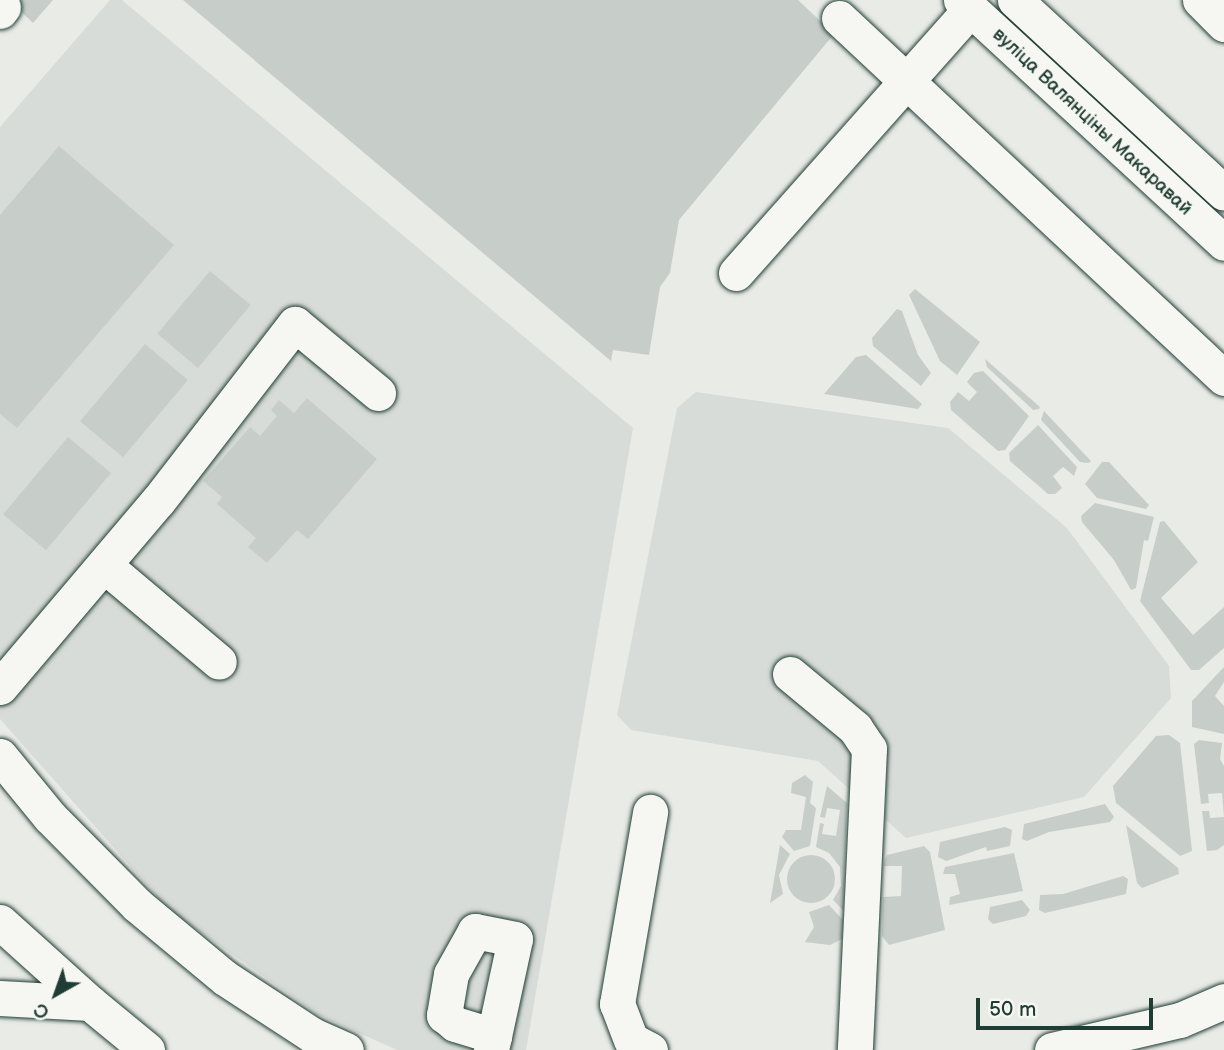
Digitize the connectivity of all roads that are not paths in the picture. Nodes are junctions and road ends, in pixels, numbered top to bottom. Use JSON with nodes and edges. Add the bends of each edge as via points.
{"nodes":[{"id":1,"x":1016,"y":0,"type":"edge"},
{"id":2,"x":1200,"y":0,"type":"edge"},
{"id":3,"x":965,"y":4,"type":"edge"},
{"id":4,"x":839,"y":18,"type":"dead end"},
{"id":5,"x":1224,"y":24,"type":"edge"},
{"id":6,"x":908,"y":79,"type":"junction"},
{"id":7,"x":1224,"y":193,"type":"edge"},
{"id":8,"x":1224,"y":243,"type":"edge"},
{"id":9,"x":736,"y":273,"type":"dead end"},
{"id":10,"x":1224,"y":378,"type":"edge"},
{"id":11,"x":378,"y":393,"type":"dead end"},
{"id":12,"x":104,"y":565,"type":"junction"},
{"id":13,"x":219,"y":662,"type":"dead end"},
{"id":14,"x":790,"y":674,"type":"dead end"},
{"id":15,"x":0,"y":687,"type":"edge"},
{"id":16,"x":0,"y":756,"type":"edge"},
{"id":17,"x":650,"y":812,"type":"dead end"},
{"id":18,"x":0,"y":922,"type":"edge"},
{"id":19,"x":0,"y":998,"type":"edge"},
{"id":20,"x":90,"y":1003,"type":"junction"},
{"id":21,"x":1220,"y":1013,"type":"edge"},
{"id":22,"x":493,"y":1043,"type":"edge"},
{"id":23,"x":147,"y":1050,"type":"edge"},
{"id":24,"x":346,"y":1050,"type":"edge"},
{"id":25,"x":650,"y":1050,"type":"edge"},
{"id":26,"x":855,"y":1050,"type":"edge"},
{"id":27,"x":1052,"y":1050,"type":"edge"}],
"edges":[{"from":1,"to":7,"type":"street","name":"вуліца Валянціны Макаравай"},
{"from":2,"to":5,"type":"street"},
{"from":3,"to":6,"type":"street"},
{"from":3,"to":8,"type":"street","name":"вуліца Валянціны Макаравай"},
{"from":4,"to":6,"type":"street"},
{"from":6,"to":9,"type":"street"},
{"from":6,"to":10,"type":"street"},
{"from":11,"to":12,"type":"street","via":[[295,324]]},
{"from":12,"to":13,"type":"street"},
{"from":12,"to":15,"type":"street"},
{"from":14,"to":26,"type":"street","via":[[855,728],[869,749]]},
{"from":16,"to":24,"type":"street","via":[[50,817],[136,905],[225,978],[312,1035]]},
{"from":17,"to":25,"type":"street","via":[[617,1004],[631,1040]]},
{"from":18,"to":20,"type":"street"},
{"from":19,"to":20,"type":"street"},
{"from":20,"to":23,"type":"street"},
{"from":21,"to":27,"type":"street"},
{"from":22,"to":22,"type":"street","via":[[444,1014],[451,974],[475,931],[514,939]]}]}
